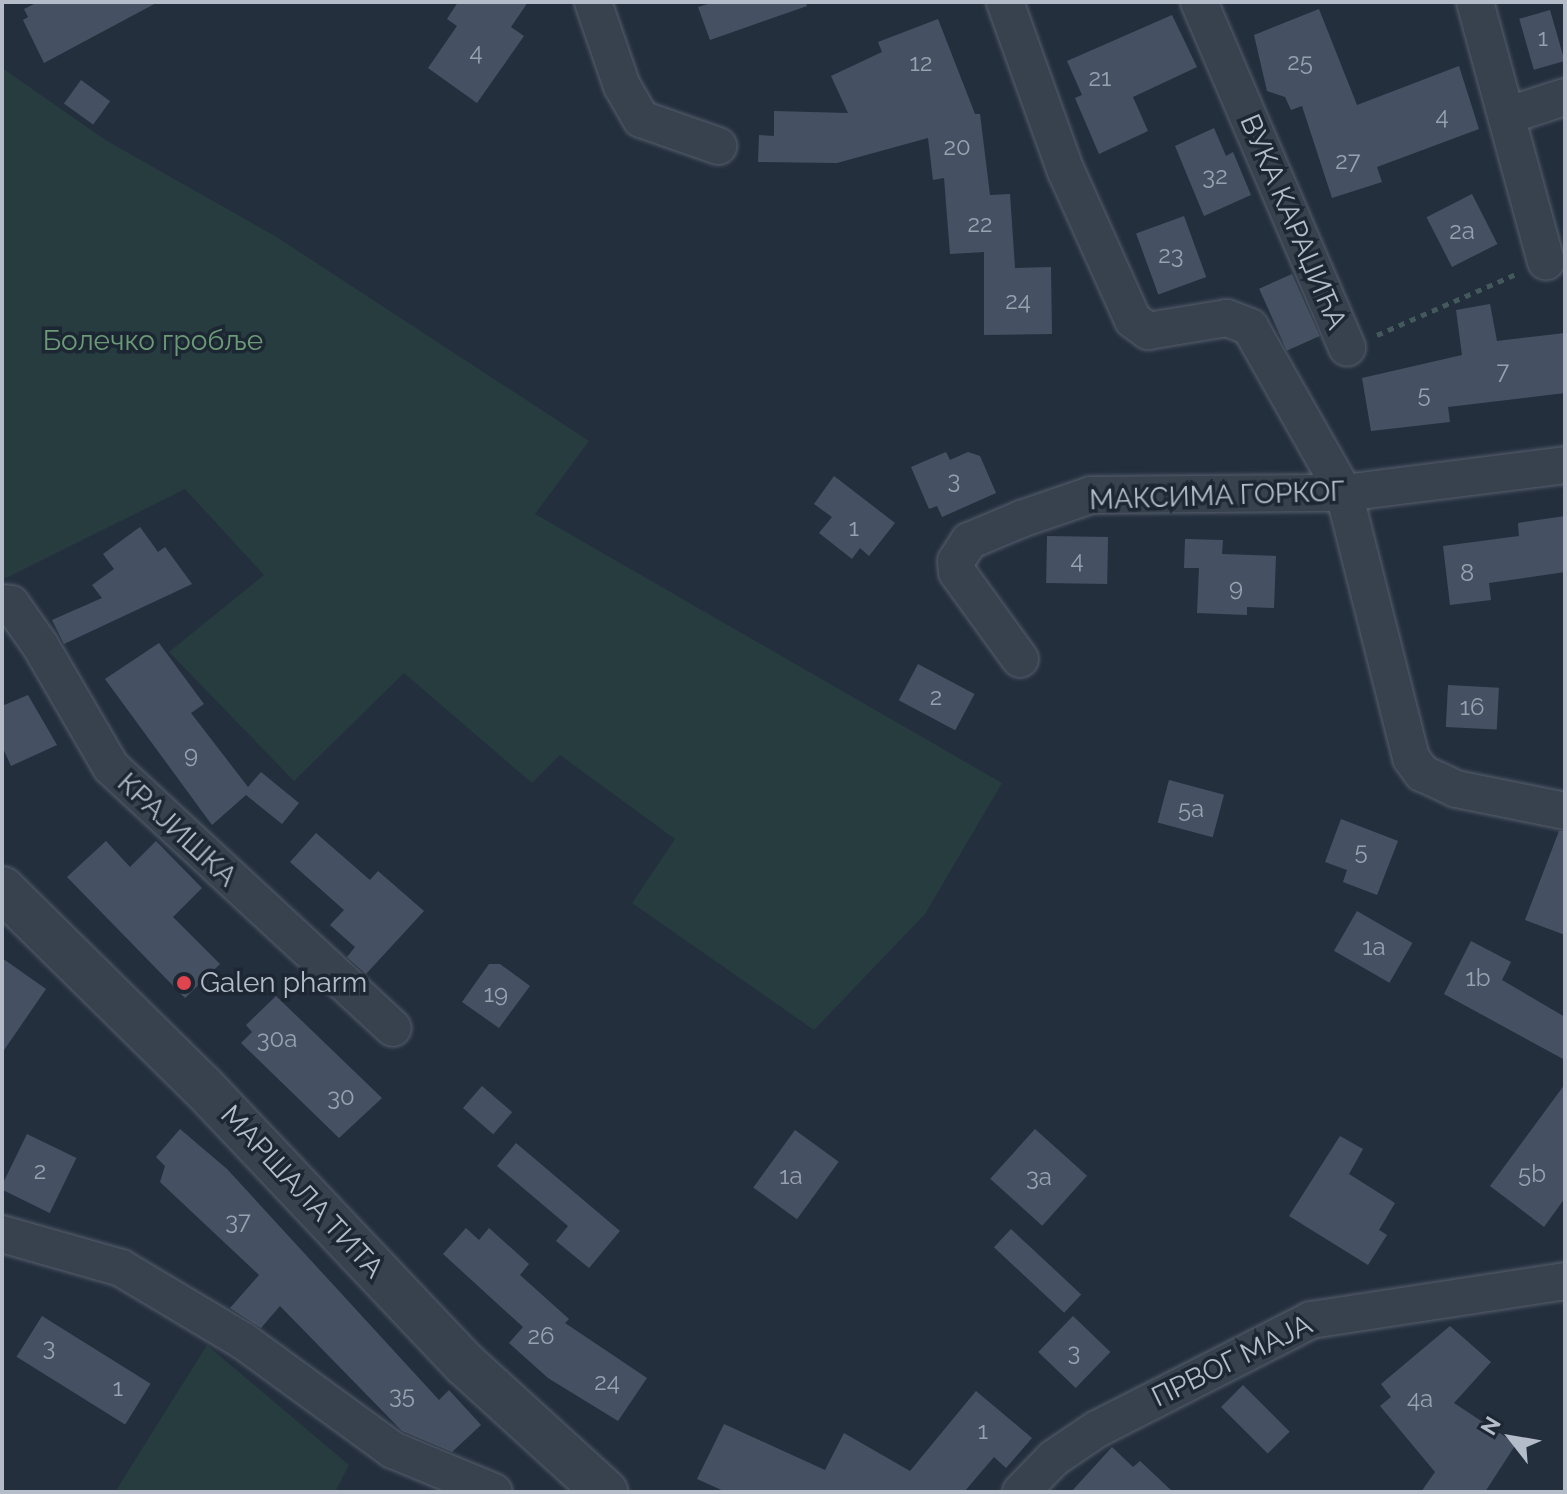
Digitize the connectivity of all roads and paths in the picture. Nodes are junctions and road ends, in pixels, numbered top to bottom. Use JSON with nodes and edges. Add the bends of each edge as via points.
{"nodes":[{"id":1,"x":593,"y":2,"type":"edge"},
{"id":2,"x":1005,"y":2,"type":"edge"},
{"id":3,"x":1199,"y":2,"type":"edge"},
{"id":4,"x":1475,"y":2,"type":"edge"},
{"id":5,"x":1565,"y":97,"type":"edge"},
{"id":6,"x":1509,"y":115,"type":"junction"},
{"id":7,"x":718,"y":146,"type":"dead end"},
{"id":8,"x":1546,"y":261,"type":"joint"},
{"id":9,"x":1347,"y":348,"type":"joint"},
{"id":10,"x":1565,"y":465,"type":"edge"},
{"id":11,"x":1344,"y":493,"type":"junction"},
{"id":12,"x":2,"y":603,"type":"edge"},
{"id":13,"x":1020,"y":659,"type":"dead end"},
{"id":14,"x":1565,"y":811,"type":"edge"},
{"id":15,"x":2,"y":889,"type":"edge"},
{"id":16,"x":393,"y":1028,"type":"dead end"},
{"id":17,"x":2,"y":1234,"type":"edge"},
{"id":18,"x":1565,"y":1281,"type":"edge"},
{"id":19,"x":494,"y":1492,"type":"edge"},
{"id":20,"x":605,"y":1492,"type":"edge"},
{"id":21,"x":1021,"y":1492,"type":"edge"}],
"edges":[{"from":1,"to":7,"type":"street","via":[[641,119]]},
{"from":2,"to":11,"type":"street","via":[[1066,171],[1133,320],[1148,331],[1227,318],[1250,327]]},
{"from":3,"to":9,"type":"street","name":"ВУКА КАРАЏИЋА"},
{"from":4,"to":6,"type":"street"},
{"from":5,"to":6,"type":"street"},
{"from":6,"to":8,"type":"street"},
{"from":8,"to":9,"type":"path","name":"ВУКА КАРАЏИЋА"},
{"from":10,"to":11,"type":"street","name":"МАКСИМА ГОРКОГ"},
{"from":11,"to":13,"type":"street","name":"МАКСИМА ГОРКОГ","via":[[1091,495],[981,535],[961,548],[957,572]]},
{"from":11,"to":14,"type":"street","via":[[1401,728],[1417,765],[1456,789]]},
{"from":12,"to":16,"type":"street","name":"КРАЈИШКА","via":[[11,604],[40,645],[111,767]]},
{"from":15,"to":20,"type":"street","name":"МАРШАЛА ТИТА","via":[[202,1086],[465,1364]]},
{"from":17,"to":19,"type":"street","via":[[121,1268],[242,1340],[393,1450]]},
{"from":18,"to":21,"type":"street","name":"ПРВОГ МАЈА","via":[[1311,1320],[1097,1429],[1054,1458]]}]}
